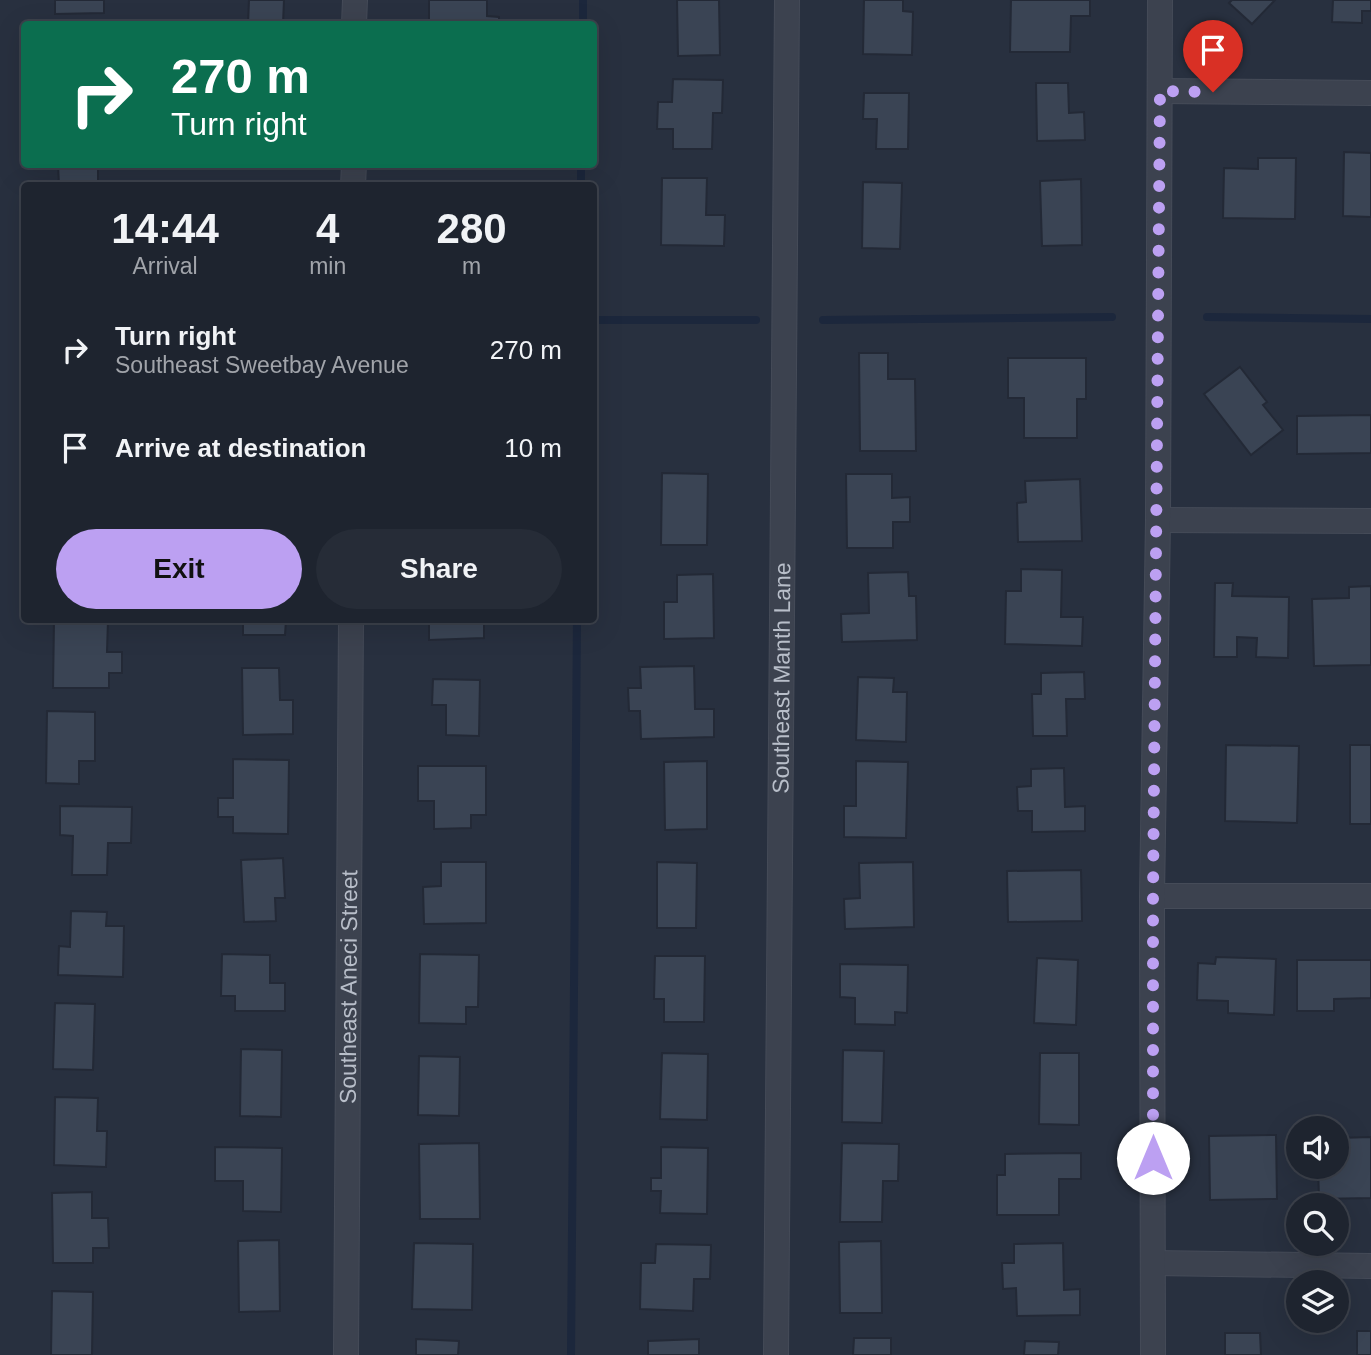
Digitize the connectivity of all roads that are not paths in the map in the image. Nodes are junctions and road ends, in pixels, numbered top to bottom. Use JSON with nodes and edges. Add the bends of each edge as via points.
{"nodes":[{"id":1,"x":355,"y":0,"type":"edge"},
{"id":2,"x":787,"y":0,"type":"edge"},
{"id":3,"x":1160,"y":0,"type":"edge"},
{"id":4,"x":354,"y":21,"type":"edge"},
{"id":5,"x":1160,"y":91,"type":"junction"},
{"id":6,"x":1371,"y":93,"type":"edge"},
{"id":7,"x":1157,"y":520,"type":"junction"},
{"id":8,"x":1371,"y":521,"type":"edge"},
{"id":9,"x":351,"y":623,"type":"edge"},
{"id":10,"x":1153,"y":896,"type":"junction"},
{"id":11,"x":1371,"y":896,"type":"edge"},
{"id":12,"x":1154,"y":1263,"type":"junction"},
{"id":13,"x":1371,"y":1266,"type":"edge"},
{"id":14,"x":346,"y":1355,"type":"edge"},
{"id":15,"x":776,"y":1355,"type":"edge"},
{"id":16,"x":1153,"y":1355,"type":"edge"}],
"edges":[{"from":1,"to":4,"type":"street"},
{"from":2,"to":15,"type":"street","name":"Southeast Manth Lane"},
{"from":3,"to":5,"type":"street"},
{"from":5,"to":6,"type":"street"},
{"from":5,"to":7,"type":"street"},
{"from":7,"to":8,"type":"street"},
{"from":7,"to":10,"type":"street"},
{"from":9,"to":14,"type":"street","name":"Southeast Aneci Street"},
{"from":10,"to":11,"type":"street"},
{"from":10,"to":12,"type":"street"},
{"from":12,"to":13,"type":"street"},
{"from":12,"to":16,"type":"street"}]}
